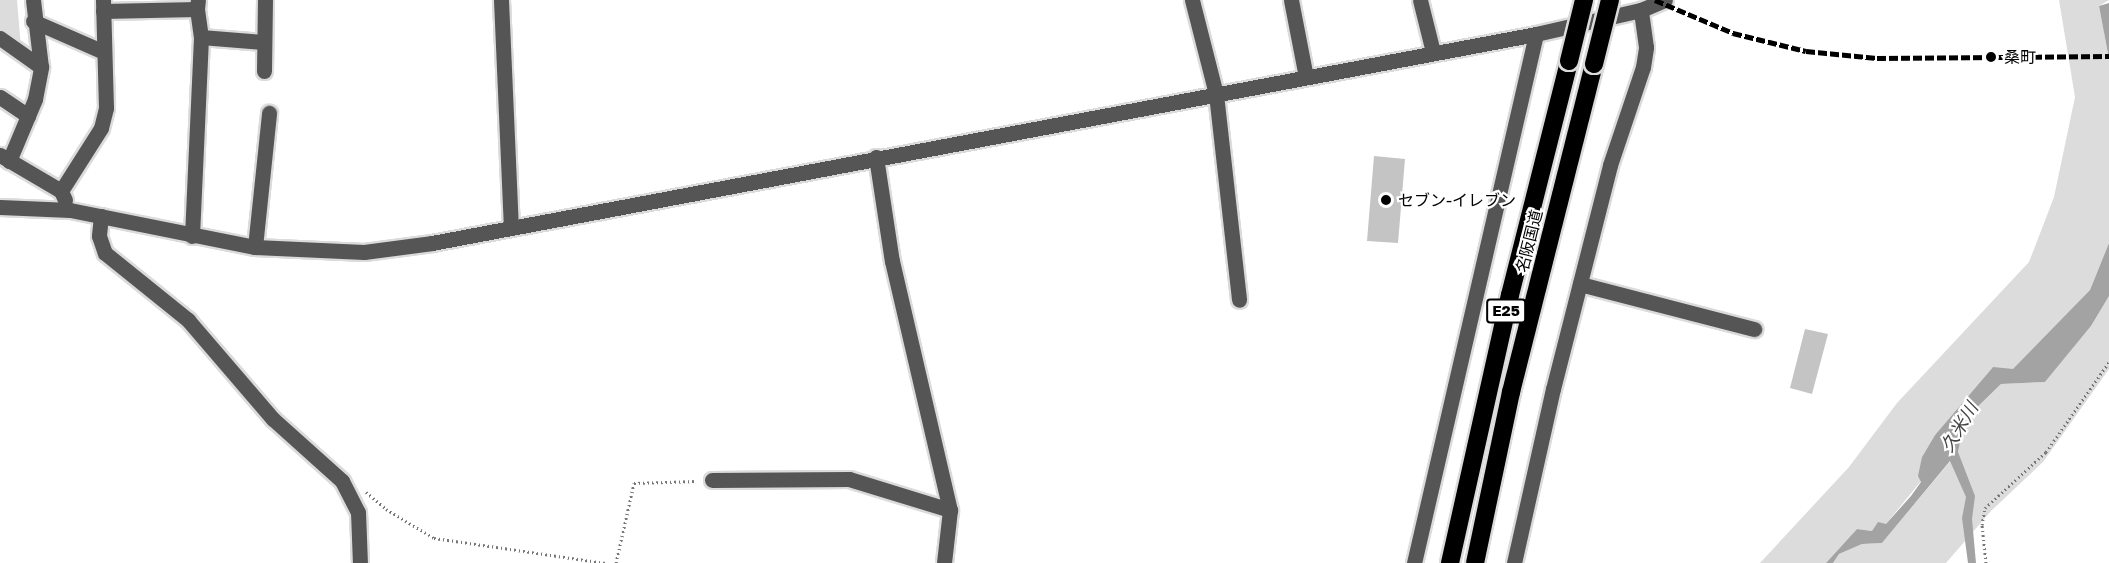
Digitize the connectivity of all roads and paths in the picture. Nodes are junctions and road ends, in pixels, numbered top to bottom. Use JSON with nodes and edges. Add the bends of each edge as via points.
{"nodes":[{"id":1,"x":33,"y":0,"type":"edge"},
{"id":2,"x":265,"y":0,"type":"edge"},
{"id":3,"x":501,"y":0,"type":"edge"},
{"id":4,"x":1192,"y":0,"type":"edge"},
{"id":5,"x":1291,"y":0,"type":"edge"},
{"id":6,"x":1420,"y":0,"type":"edge"},
{"id":7,"x":1584,"y":0,"type":"edge"},
{"id":8,"x":1610,"y":0,"type":"edge"},
{"id":9,"x":1665,"y":0,"type":"edge"},
{"id":10,"x":198,"y":4,"type":"edge"},
{"id":11,"x":103,"y":5,"type":"edge"},
{"id":12,"x":1641,"y":10,"type":"junction"},
{"id":13,"x":33,"y":21,"type":"junction"},
{"id":14,"x":1536,"y":34,"type":"junction"},
{"id":15,"x":201,"y":37,"type":"junction"},
{"id":16,"x":0,"y":38,"type":"edge"},
{"id":17,"x":263,"y":42,"type":"junction"},
{"id":18,"x":104,"y":52,"type":"junction"},
{"id":19,"x":1433,"y":52,"type":"junction"},
{"id":20,"x":40,"y":67,"type":"junction"},
{"id":21,"x":264,"y":71,"type":"dead end"},
{"id":22,"x":1306,"y":77,"type":"junction"},
{"id":23,"x":1216,"y":94,"type":"junction"},
{"id":24,"x":0,"y":97,"type":"edge"},
{"id":25,"x":269,"y":113,"type":"dead end"},
{"id":26,"x":28,"y":116,"type":"junction"},
{"id":27,"x":4,"y":158,"type":"edge"},
{"id":28,"x":876,"y":158,"type":"junction"},
{"id":29,"x":61,"y":191,"type":"junction"},
{"id":30,"x":31,"y":206,"type":"junction"},
{"id":31,"x":0,"y":207,"type":"edge"},
{"id":32,"x":70,"y":210,"type":"junction"},
{"id":33,"x":101,"y":216,"type":"junction"},
{"id":34,"x":0,"y":218,"type":"edge"},
{"id":35,"x":511,"y":227,"type":"junction"},
{"id":36,"x":192,"y":236,"type":"junction"},
{"id":37,"x":255,"y":247,"type":"junction"},
{"id":38,"x":1580,"y":284,"type":"junction"},
{"id":39,"x":1239,"y":300,"type":"dead end"},
{"id":40,"x":1754,"y":329,"type":"dead end"},
{"id":41,"x":2109,"y":362,"type":"edge"},
{"id":42,"x":712,"y":480,"type":"joint"},
{"id":43,"x":342,"y":481,"type":"junction"},
{"id":44,"x":950,"y":510,"type":"junction"},
{"id":45,"x":360,"y":563,"type":"edge"},
{"id":46,"x":605,"y":563,"type":"edge"},
{"id":47,"x":616,"y":563,"type":"edge"},
{"id":48,"x":944,"y":563,"type":"edge"},
{"id":49,"x":1414,"y":563,"type":"edge"},
{"id":50,"x":1450,"y":563,"type":"edge"},
{"id":51,"x":1475,"y":563,"type":"edge"},
{"id":52,"x":1514,"y":563,"type":"edge"},
{"id":53,"x":1986,"y":563,"type":"edge"}],
"edges":[{"from":1,"to":13,"type":"street"},
{"from":2,"to":17,"type":"street"},
{"from":3,"to":35,"type":"street"},
{"from":4,"to":23,"type":"street"},
{"from":5,"to":22,"type":"street"},
{"from":6,"to":19,"type":"street"},
{"from":7,"to":50,"type":"highway","name":"名阪国道","number":"E25","bridge":true,"via":[[1505,318]]},
{"from":8,"to":51,"type":"highway","name":"名阪国道","number":"E25","bridge":true,"via":[[1511,392]]},
{"from":9,"to":12,"type":"street"},
{"from":10,"to":11,"type":"street"},
{"from":10,"to":15,"type":"street"},
{"from":11,"to":18,"type":"street"},
{"from":12,"to":14,"type":"street"},
{"from":12,"to":38,"type":"street","via":[[1646,47],[1643,67],[1610,165]]},
{"from":13,"to":18,"type":"street"},
{"from":13,"to":20,"type":"street"},
{"from":14,"to":19,"type":"street"},
{"from":14,"to":49,"type":"street"},
{"from":15,"to":17,"type":"street"},
{"from":15,"to":36,"type":"street"},
{"from":16,"to":20,"type":"street"},
{"from":17,"to":21,"type":"street"},
{"from":18,"to":29,"type":"street","via":[[106,108],[101,128]]},
{"from":19,"to":22,"type":"street"},
{"from":20,"to":26,"type":"street"},
{"from":22,"to":23,"type":"street"},
{"from":23,"to":28,"type":"street"},
{"from":23,"to":39,"type":"street"},
{"from":24,"to":26,"type":"street"},
{"from":25,"to":37,"type":"street"},
{"from":26,"to":27,"type":"street"},
{"from":27,"to":29,"type":"street"},
{"from":28,"to":35,"type":"street"},
{"from":28,"to":44,"type":"street","via":[[892,261]]},
{"from":29,"to":32,"type":"street"},
{"from":30,"to":31,"type":"street"},
{"from":30,"to":32,"type":"street"},
{"from":30,"to":34,"type":"street"},
{"from":32,"to":33,"type":"street"},
{"from":33,"to":36,"type":"street"},
{"from":33,"to":43,"type":"street","via":[[100,245],[105,253],[188,320],[273,419]]},
{"from":35,"to":37,"type":"street","via":[[364,252]]},
{"from":36,"to":37,"type":"street"},
{"from":38,"to":40,"type":"street"},
{"from":38,"to":52,"type":"street"},
{"from":41,"to":53,"type":"path","via":[[2046,452],[1986,508],[1982,525]]},
{"from":42,"to":44,"type":"street","via":[[849,479]]},
{"from":42,"to":47,"type":"path","via":[[634,483]]},
{"from":43,"to":45,"type":"street","via":[[358,512]]},
{"from":43,"to":46,"type":"path","via":[[360,488],[434,538]]},
{"from":44,"to":48,"type":"street"}]}
